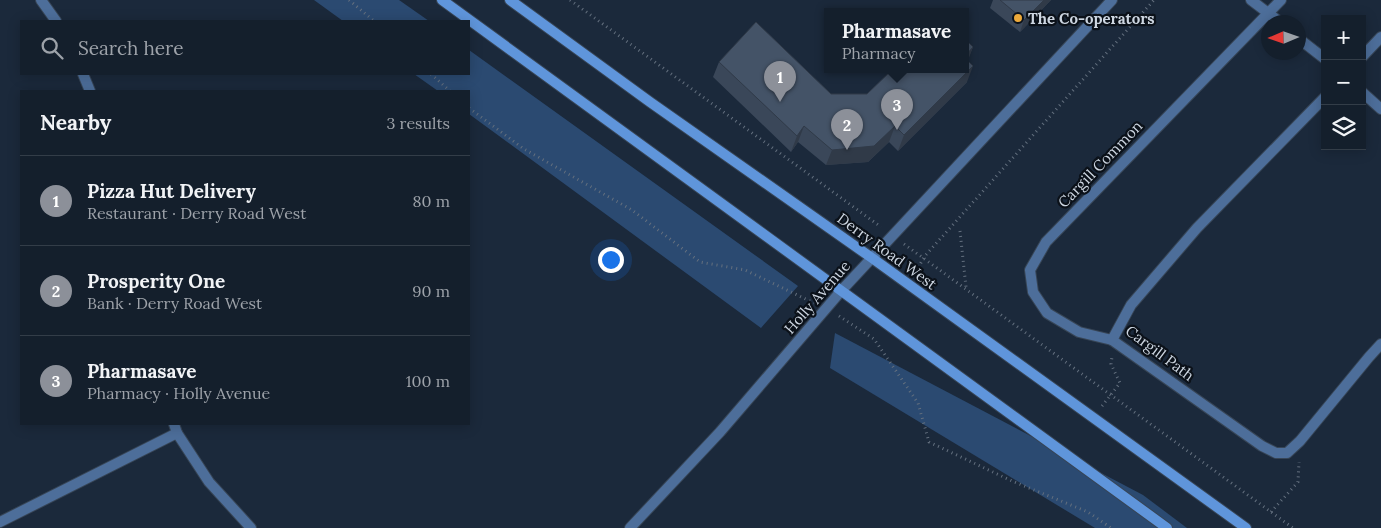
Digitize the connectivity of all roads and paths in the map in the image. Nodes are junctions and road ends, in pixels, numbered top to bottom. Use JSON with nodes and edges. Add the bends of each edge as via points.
{"nodes":[{"id":1,"x":41,"y":0,"type":"edge"},
{"id":2,"x":349,"y":0,"type":"edge"},
{"id":3,"x":442,"y":0,"type":"edge"},
{"id":4,"x":510,"y":0,"type":"edge"},
{"id":5,"x":570,"y":0,"type":"edge"},
{"id":6,"x":580,"y":0,"type":"edge"},
{"id":7,"x":1112,"y":0,"type":"edge"},
{"id":8,"x":1154,"y":0,"type":"edge"},
{"id":9,"x":1251,"y":0,"type":"edge"},
{"id":10,"x":1281,"y":0,"type":"edge"},
{"id":11,"x":577,"y":5,"type":"junction"},
{"id":12,"x":1269,"y":13,"type":"junction"},
{"id":13,"x":1271,"y":15,"type":"edge"},
{"id":14,"x":55,"y":20,"type":"edge"},
{"id":15,"x":373,"y":20,"type":"edge"},
{"id":16,"x":469,"y":20,"type":"edge"},
{"id":17,"x":470,"y":20,"type":"edge"},
{"id":18,"x":1381,"y":37,"type":"edge"},
{"id":19,"x":1306,"y":44,"type":"edge"},
{"id":20,"x":1366,"y":53,"type":"edge"},
{"id":21,"x":1321,"y":56,"type":"edge"},
{"id":22,"x":83,"y":75,"type":"edge"},
{"id":23,"x":432,"y":75,"type":"edge"},
{"id":24,"x":90,"y":90,"type":"edge"},
{"id":25,"x":449,"y":90,"type":"edge"},
{"id":26,"x":1366,"y":96,"type":"edge"},
{"id":27,"x":1321,"y":101,"type":"edge"},
{"id":28,"x":470,"y":109,"type":"edge"},
{"id":29,"x":1381,"y":109,"type":"edge"},
{"id":30,"x":960,"y":231,"type":"dead end"},
{"id":31,"x":892,"y":236,"type":"junction"},
{"id":32,"x":924,"y":257,"type":"junction"},
{"id":33,"x":872,"y":258,"type":"junction"},
{"id":34,"x":910,"y":286,"type":"junction"},
{"id":35,"x":966,"y":288,"type":"junction"},
{"id":36,"x":841,"y":291,"type":"junction"},
{"id":37,"x":826,"y":309,"type":"junction"},
{"id":38,"x":1112,"y":340,"type":"junction"},
{"id":39,"x":1381,"y":344,"type":"edge"},
{"id":40,"x":1111,"y":395,"type":"junction"},
{"id":41,"x":1093,"y":418,"type":"junction"},
{"id":42,"x":175,"y":428,"type":"edge"},
{"id":43,"x":1300,"y":441,"type":"junction"},
{"id":44,"x":1271,"y":512,"type":"junction"},
{"id":45,"x":0,"y":522,"type":"edge"},
{"id":46,"x":251,"y":528,"type":"edge"},
{"id":47,"x":630,"y":528,"type":"edge"},
{"id":48,"x":1111,"y":528,"type":"edge"},
{"id":49,"x":1167,"y":528,"type":"edge"},
{"id":50,"x":1246,"y":528,"type":"edge"},
{"id":51,"x":1293,"y":528,"type":"edge"}],
"edges":[{"from":1,"to":14,"type":"street"},
{"from":2,"to":15,"type":"path"},
{"from":3,"to":16,"type":"main road"},
{"from":4,"to":33,"type":"main road","name":"Derry Road West"},
{"from":5,"to":11,"type":"path"},
{"from":6,"to":11,"type":"path"},
{"from":7,"to":31,"type":"street","name":"Holly Avenue"},
{"from":8,"to":32,"type":"path"},
{"from":9,"to":12,"type":"street"},
{"from":10,"to":12,"type":"street","name":"Cargill Common"},
{"from":11,"to":31,"type":"path"},
{"from":12,"to":13,"type":"street"},
{"from":12,"to":38,"type":"street","name":"Cargill Common","via":[[1046,242],[1030,270],[1034,292],[1047,312],[1079,332]]},
{"from":17,"to":36,"type":"main road"},
{"from":18,"to":20,"type":"street"},
{"from":19,"to":21,"type":"street"},
{"from":22,"to":24,"type":"street"},
{"from":23,"to":25,"type":"path"},
{"from":26,"to":29,"type":"street"},
{"from":27,"to":38,"type":"street","name":"Cargill Path","via":[[1197,228],[1131,306]]},
{"from":28,"to":37,"type":"path","via":[[524,149],[632,210],[700,262],[745,270]]},
{"from":30,"to":35,"type":"path"},
{"from":31,"to":32,"type":"path"},
{"from":31,"to":33,"type":"street","name":"Holly Avenue"},
{"from":32,"to":34,"type":"path"},
{"from":32,"to":35,"type":"path"},
{"from":33,"to":34,"type":"main road","name":"Derry Road West"},
{"from":33,"to":36,"type":"street","name":"Holly Avenue"},
{"from":34,"to":41,"type":"main road","name":"Derry Road West"},
{"from":35,"to":40,"type":"path"},
{"from":36,"to":37,"type":"street","name":"Holly Avenue"},
{"from":36,"to":49,"type":"main road"},
{"from":37,"to":47,"type":"street","name":"Holly Avenue","via":[[720,432]]},
{"from":37,"to":48,"type":"path","via":[[874,339],[918,403],[929,442],[1088,512]]},
{"from":38,"to":40,"type":"path","via":[[1112,364],[1120,383]]},
{"from":38,"to":43,"type":"street","name":"Cargill Path","via":[[1262,446],[1276,453],[1287,453]]},
{"from":39,"to":43,"type":"street","name":"Cargill Path"},
{"from":40,"to":41,"type":"path"},
{"from":40,"to":44,"type":"path"},
{"from":41,"to":50,"type":"main road","name":"Derry Road West"},
{"from":42,"to":45,"type":"street"},
{"from":42,"to":46,"type":"street","via":[[209,482]]},
{"from":43,"to":44,"type":"path","via":[[1298,482]]},
{"from":44,"to":51,"type":"path"}]}
